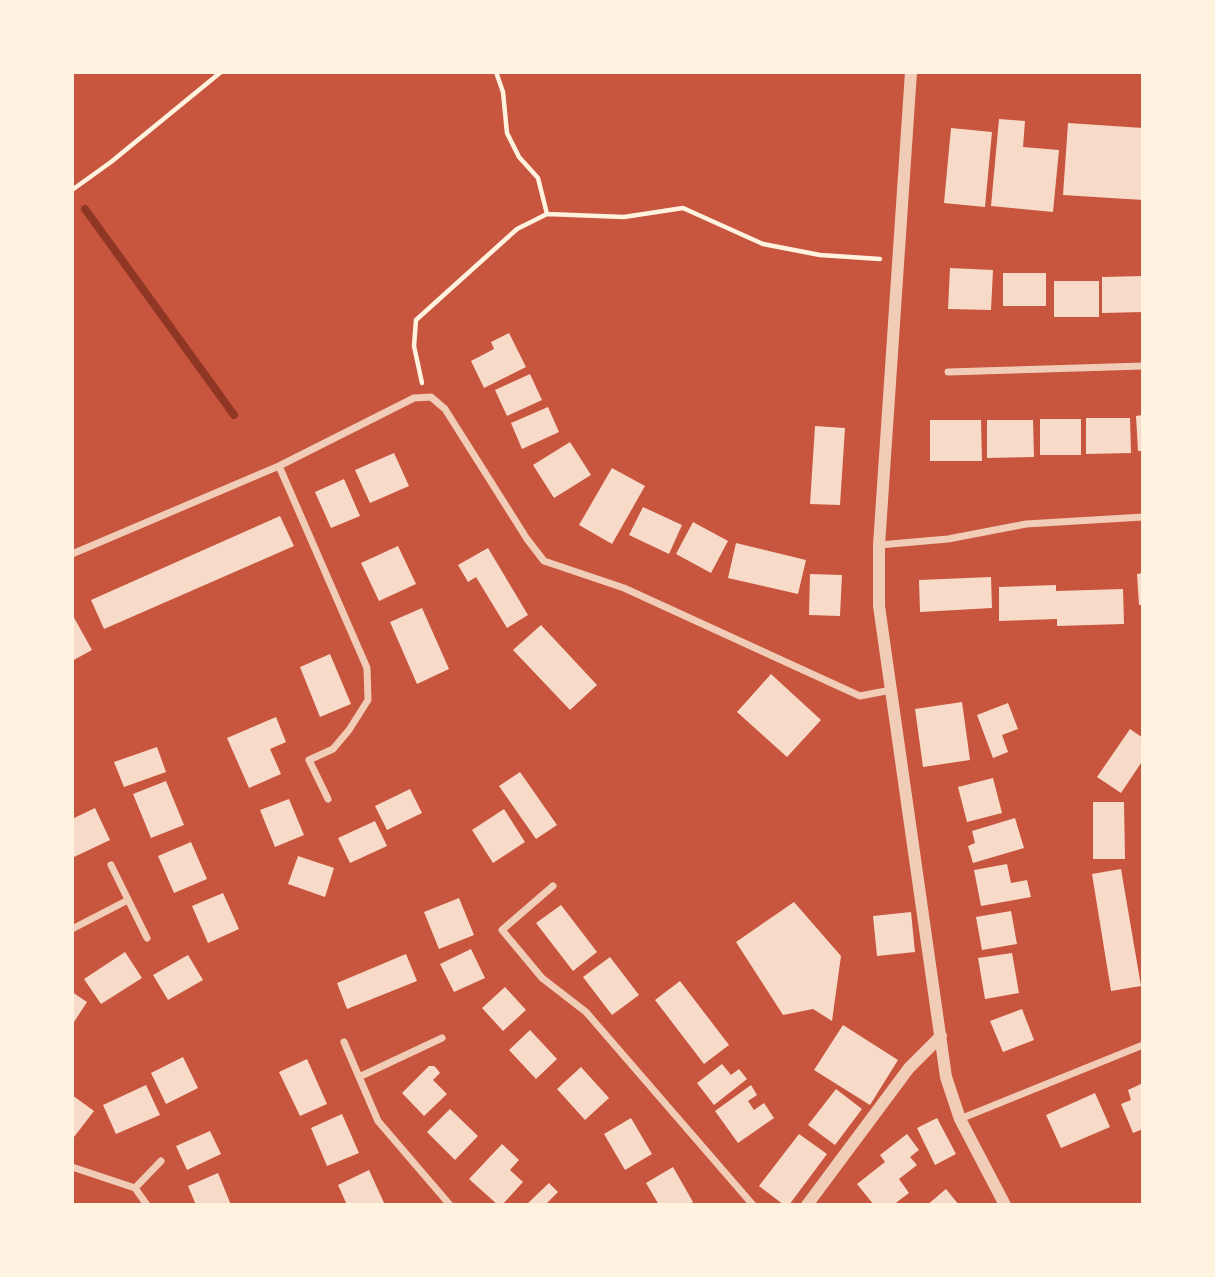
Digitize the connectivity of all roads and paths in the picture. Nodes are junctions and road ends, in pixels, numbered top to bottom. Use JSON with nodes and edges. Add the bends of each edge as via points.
{"nodes":[{"id":1,"x":221,"y":72,"type":"edge"},
{"id":2,"x":496,"y":72,"type":"edge"},
{"id":3,"x":911,"y":72,"type":"edge"},
{"id":4,"x":72,"y":190,"type":"edge"},
{"id":5,"x":547,"y":214,"type":"junction"},
{"id":6,"x":898,"y":260,"type":"junction"},
{"id":7,"x":1143,"y":366,"type":"edge"},
{"id":8,"x":948,"y":372,"type":"dead end"},
{"id":9,"x":425,"y":398,"type":"junction"},
{"id":10,"x":279,"y":466,"type":"junction"},
{"id":11,"x":1143,"y":517,"type":"edge"},
{"id":12,"x":879,"y":545,"type":"junction"},
{"id":13,"x":72,"y":554,"type":"edge"},
{"id":14,"x":892,"y":690,"type":"junction"},
{"id":15,"x":328,"y":799,"type":"dead end"},
{"id":16,"x":111,"y":866,"type":"dead end"},
{"id":17,"x":553,"y":886,"type":"dead end"},
{"id":18,"x":128,"y":901,"type":"junction"},
{"id":19,"x":72,"y":929,"type":"edge"},
{"id":20,"x":147,"y":938,"type":"dead end"},
{"id":21,"x":941,"y":1035,"type":"junction"},
{"id":22,"x":442,"y":1038,"type":"dead end"},
{"id":23,"x":344,"y":1042,"type":"dead end"},
{"id":24,"x":1143,"y":1045,"type":"edge"},
{"id":25,"x":359,"y":1077,"type":"junction"},
{"id":26,"x":960,"y":1118,"type":"junction"},
{"id":27,"x":161,"y":1161,"type":"dead end"},
{"id":28,"x":72,"y":1167,"type":"edge"},
{"id":29,"x":135,"y":1188,"type":"junction"},
{"id":30,"x":147,"y":1205,"type":"edge"},
{"id":31,"x":450,"y":1205,"type":"edge"},
{"id":32,"x":753,"y":1205,"type":"edge"},
{"id":33,"x":807,"y":1205,"type":"edge"},
{"id":34,"x":1005,"y":1205,"type":"edge"}],
"edges":[{"from":1,"to":4,"type":"path"},
{"from":2,"to":5,"type":"path","via":[[507,133],[519,157],[538,178]]},
{"from":3,"to":6,"type":"street"},
{"from":5,"to":6,"type":"path","via":[[624,217],[683,208],[763,244],[820,255]]},
{"from":5,"to":9,"type":"path","via":[[517,229],[416,320],[414,346]]},
{"from":6,"to":12,"type":"street"},
{"from":7,"to":8,"type":"street"},
{"from":9,"to":10,"type":"street","via":[[414,398]]},
{"from":9,"to":14,"type":"street","via":[[431,397],[445,409],[544,561],[624,588],[860,696]]},
{"from":10,"to":13,"type":"street"},
{"from":10,"to":15,"type":"street","via":[[367,668],[368,699],[349,730],[333,749],[309,760]]},
{"from":11,"to":12,"type":"street","via":[[1026,524],[948,539]]},
{"from":12,"to":14,"type":"street","via":[[879,606]]},
{"from":14,"to":21,"type":"street"},
{"from":16,"to":18,"type":"street"},
{"from":17,"to":32,"type":"street","via":[[502,930],[542,978],[586,1012]]},
{"from":18,"to":19,"type":"street"},
{"from":18,"to":20,"type":"street"},
{"from":21,"to":26,"type":"street","via":[[946,1077]]},
{"from":21,"to":33,"type":"street","via":[[909,1068]]},
{"from":22,"to":25,"type":"street"},
{"from":23,"to":25,"type":"street"},
{"from":24,"to":26,"type":"street"},
{"from":25,"to":31,"type":"street","via":[[378,1121]]},
{"from":26,"to":34,"type":"street"},
{"from":27,"to":29,"type":"street"},
{"from":28,"to":29,"type":"street"},
{"from":29,"to":30,"type":"street"}]}
